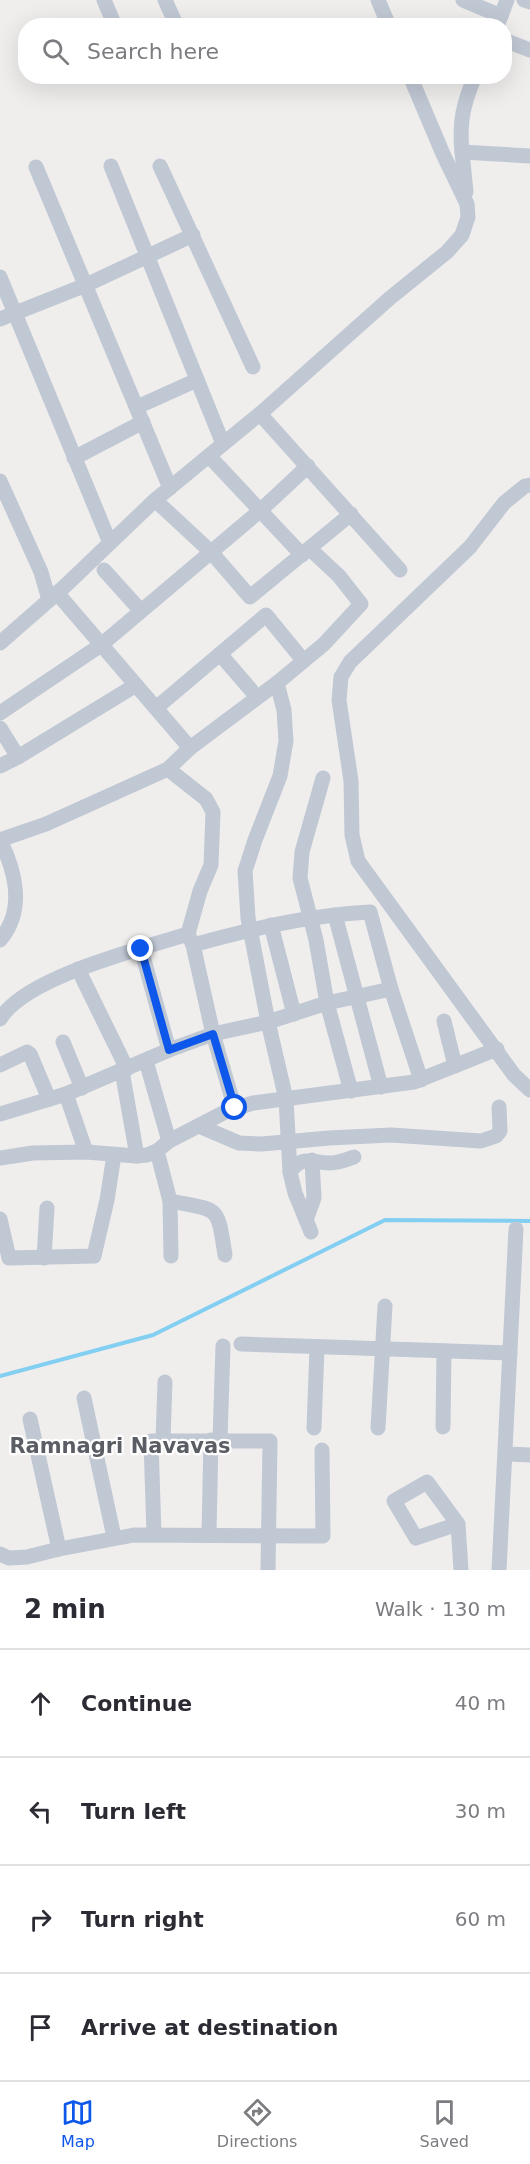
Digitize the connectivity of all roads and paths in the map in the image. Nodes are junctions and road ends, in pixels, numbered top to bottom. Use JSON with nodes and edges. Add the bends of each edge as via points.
{"nodes":[{"id":1,"x":104,"y":0,"type":"edge"},
{"id":2,"x":165,"y":0,"type":"edge"},
{"id":3,"x":378,"y":0,"type":"edge"},
{"id":4,"x":463,"y":0,"type":"edge"},
{"id":5,"x":507,"y":0,"type":"edge"},
{"id":6,"x":524,"y":0,"type":"edge"},
{"id":7,"x":530,"y":2,"type":"edge"},
{"id":8,"x":112,"y":18,"type":"edge"},
{"id":9,"x":173,"y":18,"type":"edge"},
{"id":10,"x":386,"y":18,"type":"edge"},
{"id":11,"x":494,"y":18,"type":"edge"},
{"id":12,"x":500,"y":18,"type":"edge"},
{"id":13,"x":512,"y":43,"type":"edge"},
{"id":14,"x":530,"y":50,"type":"edge"},
{"id":15,"x":413,"y":84,"type":"edge"},
{"id":16,"x":472,"y":84,"type":"edge"},
{"id":17,"x":462,"y":152,"type":"junction"},
{"id":18,"x":530,"y":156,"type":"edge"},
{"id":19,"x":111,"y":166,"type":"dead end"},
{"id":20,"x":160,"y":166,"type":"dead end"},
{"id":21,"x":36,"y":167,"type":"dead end"},
{"id":22,"x":467,"y":204,"type":"junction"},
{"id":23,"x":193,"y":235,"type":"junction"},
{"id":24,"x":148,"y":257,"type":"junction"},
{"id":25,"x":0,"y":277,"type":"edge"},
{"id":26,"x":86,"y":285,"type":"junction"},
{"id":27,"x":15,"y":313,"type":"junction"},
{"id":28,"x":0,"y":319,"type":"edge"},
{"id":29,"x":253,"y":367,"type":"dead end"},
{"id":30,"x":197,"y":380,"type":"junction"},
{"id":31,"x":137,"y":407,"type":"junction"},
{"id":32,"x":260,"y":414,"type":"junction"},
{"id":33,"x":143,"y":422,"type":"junction"},
{"id":34,"x":223,"y":444,"type":"junction"},
{"id":35,"x":209,"y":456,"type":"junction"},
{"id":36,"x":74,"y":458,"type":"junction"},
{"id":37,"x":308,"y":466,"type":"junction"},
{"id":38,"x":0,"y":481,"type":"edge"},
{"id":39,"x":530,"y":485,"type":"edge"},
{"id":40,"x":171,"y":488,"type":"junction"},
{"id":41,"x":155,"y":500,"type":"junction"},
{"id":42,"x":259,"y":511,"type":"junction"},
{"id":43,"x":351,"y":514,"type":"junction"},
{"id":44,"x":110,"y":543,"type":"junction"},
{"id":45,"x":211,"y":552,"type":"junction"},
{"id":46,"x":306,"y":552,"type":"junction"},
{"id":47,"x":104,"y":570,"type":"dead end"},
{"id":48,"x":400,"y":570,"type":"dead end"},
{"id":49,"x":53,"y":597,"type":"junction"},
{"id":50,"x":141,"y":611,"type":"junction"},
{"id":51,"x":0,"y":643,"type":"edge"},
{"id":52,"x":101,"y":645,"type":"junction"},
{"id":53,"x":220,"y":654,"type":"junction"},
{"id":54,"x":298,"y":654,"type":"dead end"},
{"id":55,"x":277,"y":683,"type":"junction"},
{"id":56,"x":136,"y":685,"type":"junction"},
{"id":57,"x":251,"y":690,"type":"dead end"},
{"id":58,"x":156,"y":708,"type":"junction"},
{"id":59,"x":0,"y":713,"type":"edge"},
{"id":60,"x":0,"y":728,"type":"edge"},
{"id":61,"x":190,"y":748,"type":"junction"},
{"id":62,"x":18,"y":757,"type":"junction"},
{"id":63,"x":0,"y":766,"type":"edge"},
{"id":64,"x":168,"y":769,"type":"junction"},
{"id":65,"x":323,"y":778,"type":"dead end"},
{"id":66,"x":335,"y":915,"type":"junction"},
{"id":67,"x":310,"y":917,"type":"junction"},
{"id":68,"x":272,"y":925,"type":"junction"},
{"id":69,"x":250,"y":929,"type":"junction"},
{"id":70,"x":0,"y":940,"type":"edge"},
{"id":71,"x":191,"y":940,"type":"junction"},
{"id":72,"x":141,"y":949,"type":"junction"},
{"id":73,"x":78,"y":969,"type":"junction"},
{"id":74,"x":392,"y":989,"type":"junction"},
{"id":75,"x":358,"y":998,"type":"junction"},
{"id":76,"x":327,"y":1003,"type":"junction"},
{"id":77,"x":294,"y":1014,"type":"junction"},
{"id":78,"x":0,"y":1019,"type":"edge"},
{"id":79,"x":444,"y":1021,"type":"dead end"},
{"id":80,"x":268,"y":1022,"type":"junction"},
{"id":81,"x":213,"y":1034,"type":"junction"},
{"id":82,"x":63,"y":1042,"type":"dead end"},
{"id":83,"x":497,"y":1049,"type":"junction"},
{"id":84,"x":169,"y":1050,"type":"junction"},
{"id":85,"x":146,"y":1061,"type":"junction"},
{"id":86,"x":0,"y":1065,"type":"edge"},
{"id":87,"x":456,"y":1066,"type":"junction"},
{"id":88,"x":124,"y":1070,"type":"junction"},
{"id":89,"x":421,"y":1080,"type":"junction"},
{"id":90,"x":381,"y":1087,"type":"junction"},
{"id":91,"x":82,"y":1088,"type":"junction"},
{"id":92,"x":530,"y":1090,"type":"edge"},
{"id":93,"x":351,"y":1091,"type":"junction"},
{"id":94,"x":66,"y":1094,"type":"junction"},
{"id":95,"x":49,"y":1099,"type":"junction"},
{"id":96,"x":286,"y":1099,"type":"junction"},
{"id":97,"x":499,"y":1107,"type":"dead end"},
{"id":98,"x":235,"y":1108,"type":"junction"},
{"id":99,"x":0,"y":1114,"type":"edge"},
{"id":100,"x":198,"y":1126,"type":"junction"},
{"id":101,"x":170,"y":1141,"type":"junction"},
{"id":102,"x":288,"y":1142,"type":"junction"},
{"id":103,"x":157,"y":1151,"type":"junction"},
{"id":104,"x":86,"y":1152,"type":"junction"},
{"id":105,"x":114,"y":1155,"type":"junction"},
{"id":106,"x":137,"y":1156,"type":"junction"},
{"id":107,"x":354,"y":1157,"type":"dead end"},
{"id":108,"x":0,"y":1158,"type":"edge"},
{"id":109,"x":312,"y":1160,"type":"junction"},
{"id":110,"x":290,"y":1172,"type":"junction"},
{"id":111,"x":170,"y":1201,"type":"junction"},
{"id":112,"x":47,"y":1208,"type":"dead end"},
{"id":113,"x":0,"y":1219,"type":"edge"},
{"id":114,"x":516,"y":1229,"type":"dead end"},
{"id":115,"x":225,"y":1255,"type":"dead end"},
{"id":116,"x":171,"y":1256,"type":"dead end"},
{"id":117,"x":44,"y":1258,"type":"junction"},
{"id":118,"x":384,"y":1306,"type":"dead end"},
{"id":119,"x":241,"y":1344,"type":"dead end"},
{"id":120,"x":223,"y":1346,"type":"dead end"},
{"id":121,"x":317,"y":1347,"type":"junction"},
{"id":122,"x":382,"y":1349,"type":"junction"},
{"id":123,"x":444,"y":1351,"type":"junction"},
{"id":124,"x":510,"y":1353,"type":"junction"},
{"id":125,"x":165,"y":1382,"type":"dead end"},
{"id":126,"x":84,"y":1398,"type":"dead end"},
{"id":127,"x":30,"y":1419,"type":"dead end"},
{"id":128,"x":443,"y":1427,"type":"dead end"},
{"id":129,"x":314,"y":1428,"type":"dead end"},
{"id":130,"x":378,"y":1428,"type":"dead end"},
{"id":131,"x":163,"y":1440,"type":"junction"},
{"id":132,"x":215,"y":1440,"type":"junction"},
{"id":133,"x":322,"y":1450,"type":"dead end"},
{"id":134,"x":506,"y":1454,"type":"junction"},
{"id":135,"x":530,"y":1455,"type":"edge"},
{"id":136,"x":458,"y":1524,"type":"dead end"},
{"id":137,"x":154,"y":1534,"type":"junction"},
{"id":138,"x":209,"y":1534,"type":"junction"},
{"id":139,"x":114,"y":1537,"type":"junction"},
{"id":140,"x":268,"y":1537,"type":"junction"},
{"id":141,"x":59,"y":1549,"type":"junction"},
{"id":142,"x":0,"y":1554,"type":"edge"},
{"id":143,"x":268,"y":1570,"type":"edge"},
{"id":144,"x":461,"y":1570,"type":"edge"},
{"id":145,"x":500,"y":1570,"type":"edge"}],
"edges":[{"from":1,"to":8,"type":"street"},
{"from":2,"to":9,"type":"street"},
{"from":3,"to":10,"type":"street"},
{"from":4,"to":11,"type":"street"},
{"from":5,"to":12,"type":"street"},
{"from":6,"to":7,"type":"street"},
{"from":13,"to":14,"type":"street"},
{"from":15,"to":22,"type":"street"},
{"from":16,"to":17,"type":"street","via":[[464,102]]},
{"from":17,"to":18,"type":"street"},
{"from":17,"to":22,"type":"street"},
{"from":19,"to":24,"type":"street"},
{"from":20,"to":23,"type":"street"},
{"from":21,"to":26,"type":"street"},
{"from":22,"to":32,"type":"street","via":[[468,217],[462,235],[447,252]]},
{"from":23,"to":24,"type":"street"},
{"from":23,"to":29,"type":"street"},
{"from":24,"to":26,"type":"street"},
{"from":24,"to":30,"type":"street"},
{"from":25,"to":27,"type":"street"},
{"from":26,"to":27,"type":"street"},
{"from":26,"to":31,"type":"street"},
{"from":27,"to":28,"type":"street"},
{"from":27,"to":36,"type":"street"},
{"from":30,"to":31,"type":"street"},
{"from":30,"to":34,"type":"street"},
{"from":31,"to":33,"type":"street"},
{"from":32,"to":34,"type":"street"},
{"from":32,"to":37,"type":"street"},
{"from":33,"to":36,"type":"street"},
{"from":33,"to":40,"type":"street"},
{"from":34,"to":35,"type":"street"},
{"from":35,"to":40,"type":"street"},
{"from":35,"to":42,"type":"street"},
{"from":36,"to":44,"type":"street"},
{"from":37,"to":42,"type":"street"},
{"from":37,"to":43,"type":"street"},
{"from":38,"to":49,"type":"street"},
{"from":39,"to":83,"type":"street","via":[[504,503],[470,547],[350,662],[341,677],[339,700],[351,781],[351,835],[358,861]]},
{"from":40,"to":41,"type":"street"},
{"from":41,"to":44,"type":"street"},
{"from":41,"to":45,"type":"street"},
{"from":42,"to":45,"type":"street"},
{"from":42,"to":46,"type":"street"},
{"from":43,"to":46,"type":"street"},
{"from":43,"to":48,"type":"street"},
{"from":44,"to":49,"type":"street"},
{"from":45,"to":46,"type":"street","via":[[250,597]]},
{"from":45,"to":50,"type":"street"},
{"from":46,"to":55,"type":"street","via":[[339,576],[361,604],[324,644]]},
{"from":47,"to":50,"type":"street"},
{"from":49,"to":51,"type":"street"},
{"from":49,"to":52,"type":"street"},
{"from":50,"to":52,"type":"street"},
{"from":52,"to":56,"type":"street"},
{"from":52,"to":59,"type":"street"},
{"from":53,"to":54,"type":"street","via":[[266,615]]},
{"from":53,"to":57,"type":"street"},
{"from":53,"to":58,"type":"street"},
{"from":55,"to":61,"type":"street"},
{"from":55,"to":69,"type":"street","via":[[286,741],[280,776],[245,871]]},
{"from":56,"to":58,"type":"street"},
{"from":56,"to":62,"type":"street"},
{"from":58,"to":61,"type":"street"},
{"from":60,"to":62,"type":"street"},
{"from":61,"to":64,"type":"street"},
{"from":62,"to":63,"type":"street"},
{"from":64,"to":70,"type":"street","via":[[46,824],[0,840],[10,859],[16,888],[13,920]]},
{"from":64,"to":71,"type":"street","via":[[206,799],[213,812],[211,865],[200,891]]},
{"from":65,"to":67,"type":"street","via":[[302,852],[300,879]]},
{"from":66,"to":67,"type":"street"},
{"from":66,"to":74,"type":"street","via":[[370,912]]},
{"from":66,"to":75,"type":"street"},
{"from":67,"to":68,"type":"street"},
{"from":67,"to":76,"type":"street"},
{"from":68,"to":69,"type":"street"},
{"from":68,"to":77,"type":"street"},
{"from":69,"to":71,"type":"street"},
{"from":69,"to":80,"type":"street"},
{"from":71,"to":72,"type":"street"},
{"from":71,"to":81,"type":"street"},
{"from":72,"to":73,"type":"street"},
{"from":72,"to":84,"type":"street"},
{"from":73,"to":78,"type":"street","via":[[25,994]]},
{"from":73,"to":88,"type":"street"},
{"from":74,"to":75,"type":"street"},
{"from":74,"to":89,"type":"street"},
{"from":75,"to":76,"type":"street"},
{"from":75,"to":90,"type":"street"},
{"from":76,"to":77,"type":"street"},
{"from":76,"to":93,"type":"street"},
{"from":77,"to":80,"type":"street"},
{"from":79,"to":87,"type":"street"},
{"from":80,"to":81,"type":"street"},
{"from":80,"to":96,"type":"street"},
{"from":81,"to":84,"type":"street"},
{"from":81,"to":98,"type":"street"},
{"from":82,"to":91,"type":"street"},
{"from":83,"to":87,"type":"street"},
{"from":83,"to":92,"type":"street","via":[[514,1075]]},
{"from":84,"to":85,"type":"street"},
{"from":85,"to":88,"type":"street"},
{"from":85,"to":101,"type":"street"},
{"from":86,"to":95,"type":"street","via":[[30,1054]]},
{"from":87,"to":89,"type":"street"},
{"from":88,"to":91,"type":"street"},
{"from":88,"to":106,"type":"street"},
{"from":89,"to":90,"type":"street"},
{"from":90,"to":93,"type":"street"},
{"from":91,"to":94,"type":"street"},
{"from":93,"to":96,"type":"street"},
{"from":94,"to":95,"type":"street"},
{"from":94,"to":104,"type":"street"},
{"from":95,"to":99,"type":"street"},
{"from":96,"to":98,"type":"street"},
{"from":96,"to":102,"type":"street"},
{"from":97,"to":102,"type":"street","via":[[500,1131],[481,1141],[390,1135]]},
{"from":98,"to":100,"type":"street"},
{"from":100,"to":101,"type":"street"},
{"from":100,"to":102,"type":"street","via":[[239,1143]]},
{"from":101,"to":103,"type":"street"},
{"from":102,"to":110,"type":"street"},
{"from":103,"to":106,"type":"street"},
{"from":103,"to":111,"type":"street"},
{"from":104,"to":105,"type":"street"},
{"from":104,"to":108,"type":"street"},
{"from":105,"to":106,"type":"street"},
{"from":105,"to":117,"type":"street","via":[[94,1257]]},
{"from":107,"to":109,"type":"street","via":[[340,1162]]},
{"from":109,"to":110,"type":"street","via":[[296,1164]]},
{"from":109,"to":110,"type":"street","via":[[314,1198],[309,1226]]},
{"from":111,"to":115,"type":"street","via":[[215,1212]]},
{"from":111,"to":116,"type":"street"},
{"from":112,"to":117,"type":"street"},
{"from":113,"to":117,"type":"street","via":[[9,1258]]},
{"from":114,"to":124,"type":"street"},
{"from":118,"to":122,"type":"street"},
{"from":119,"to":121,"type":"street"},
{"from":120,"to":132,"type":"street"},
{"from":121,"to":122,"type":"street"},
{"from":121,"to":129,"type":"street"},
{"from":122,"to":123,"type":"street"},
{"from":122,"to":130,"type":"street"},
{"from":123,"to":124,"type":"street"},
{"from":123,"to":128,"type":"street"},
{"from":124,"to":134,"type":"street"},
{"from":125,"to":131,"type":"street"},
{"from":126,"to":139,"type":"street"},
{"from":127,"to":141,"type":"street"},
{"from":131,"to":132,"type":"street"},
{"from":131,"to":137,"type":"street","via":[[151,1441]]},
{"from":132,"to":138,"type":"street"},
{"from":132,"to":140,"type":"street","via":[[270,1441]]},
{"from":133,"to":140,"type":"street","via":[[323,1536]]},
{"from":134,"to":135,"type":"street"},
{"from":134,"to":145,"type":"street"},
{"from":136,"to":144,"type":"street"},
{"from":137,"to":138,"type":"street"},
{"from":137,"to":139,"type":"street"},
{"from":138,"to":140,"type":"street"},
{"from":139,"to":141,"type":"street"},
{"from":140,"to":143,"type":"street"},
{"from":141,"to":142,"type":"street","via":[[27,1557]]}]}
